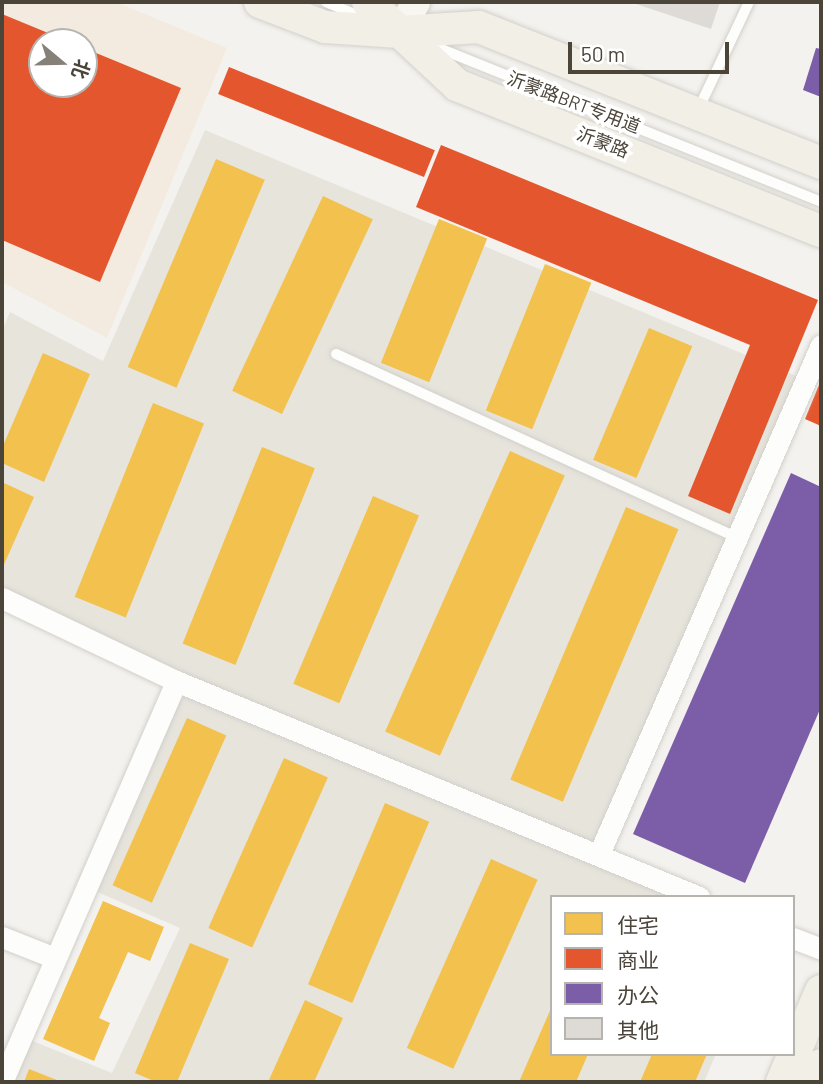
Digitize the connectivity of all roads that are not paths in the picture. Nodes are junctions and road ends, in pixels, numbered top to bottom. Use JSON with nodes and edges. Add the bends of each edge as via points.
{"nodes":[{"id":1,"x":260,"y":2,"type":"edge"},
{"id":2,"x":326,"y":2,"type":"edge"},
{"id":3,"x":368,"y":2,"type":"edge"},
{"id":4,"x":416,"y":2,"type":"edge"},
{"id":5,"x":749,"y":2,"type":"edge"},
{"id":6,"x":402,"y":17,"type":"edge"},
{"id":7,"x":697,"y":113,"type":"junction"},
{"id":8,"x":821,"y":163,"type":"edge"},
{"id":9,"x":821,"y":202,"type":"edge"},
{"id":10,"x":821,"y":231,"type":"edge"},
{"id":11,"x":821,"y":345,"type":"edge"},
{"id":12,"x":336,"y":354,"type":"dead end"},
{"id":13,"x":737,"y":538,"type":"junction"},
{"id":14,"x":2,"y":598,"type":"edge"},
{"id":15,"x":176,"y":681,"type":"junction"},
{"id":16,"x":599,"y":853,"type":"junction"},
{"id":17,"x":694,"y":895,"type":"edge"},
{"id":18,"x":2,"y":937,"type":"edge"},
{"id":19,"x":795,"y":939,"type":"edge"},
{"id":20,"x":821,"y":949,"type":"edge"},
{"id":21,"x":55,"y":958,"type":"junction"},
{"id":22,"x":821,"y":991,"type":"edge"},
{"id":23,"x":795,"y":1052,"type":"edge"},
{"id":24,"x":793,"y":1056,"type":"edge"},
{"id":25,"x":821,"y":1065,"type":"edge"},
{"id":26,"x":2,"y":1082,"type":"edge"},
{"id":27,"x":782,"y":1082,"type":"edge"},
{"id":28,"x":814,"y":1082,"type":"edge"}],
"edges":[{"from":1,"to":6,"type":"main road","via":[[324,27]]},
{"from":2,"to":6,"type":"lane","name":"沂蒙路BRT专用道"},
{"from":3,"to":6,"type":"main road","name":"沂蒙路"},
{"from":4,"to":6,"type":"street"},
{"from":5,"to":7,"type":"lane"},
{"from":6,"to":7,"type":"main road","via":[[479,27]]},
{"from":6,"to":9,"type":"lane","name":"沂蒙路BRT专用道"},
{"from":6,"to":10,"type":"main road","name":"沂蒙路","via":[[457,85]]},
{"from":7,"to":8,"type":"main road"},
{"from":11,"to":13,"type":"street"},
{"from":12,"to":13,"type":"lane"},
{"from":13,"to":16,"type":"street"},
{"from":14,"to":15,"type":"street"},
{"from":15,"to":16,"type":"street"},
{"from":15,"to":21,"type":"street"},
{"from":16,"to":17,"type":"street"},
{"from":18,"to":21,"type":"street"},
{"from":19,"to":20,"type":"street"},
{"from":21,"to":26,"type":"street"},
{"from":22,"to":23,"type":"main road"},
{"from":24,"to":27,"type":"main road"},
{"from":25,"to":28,"type":"main road"}]}
